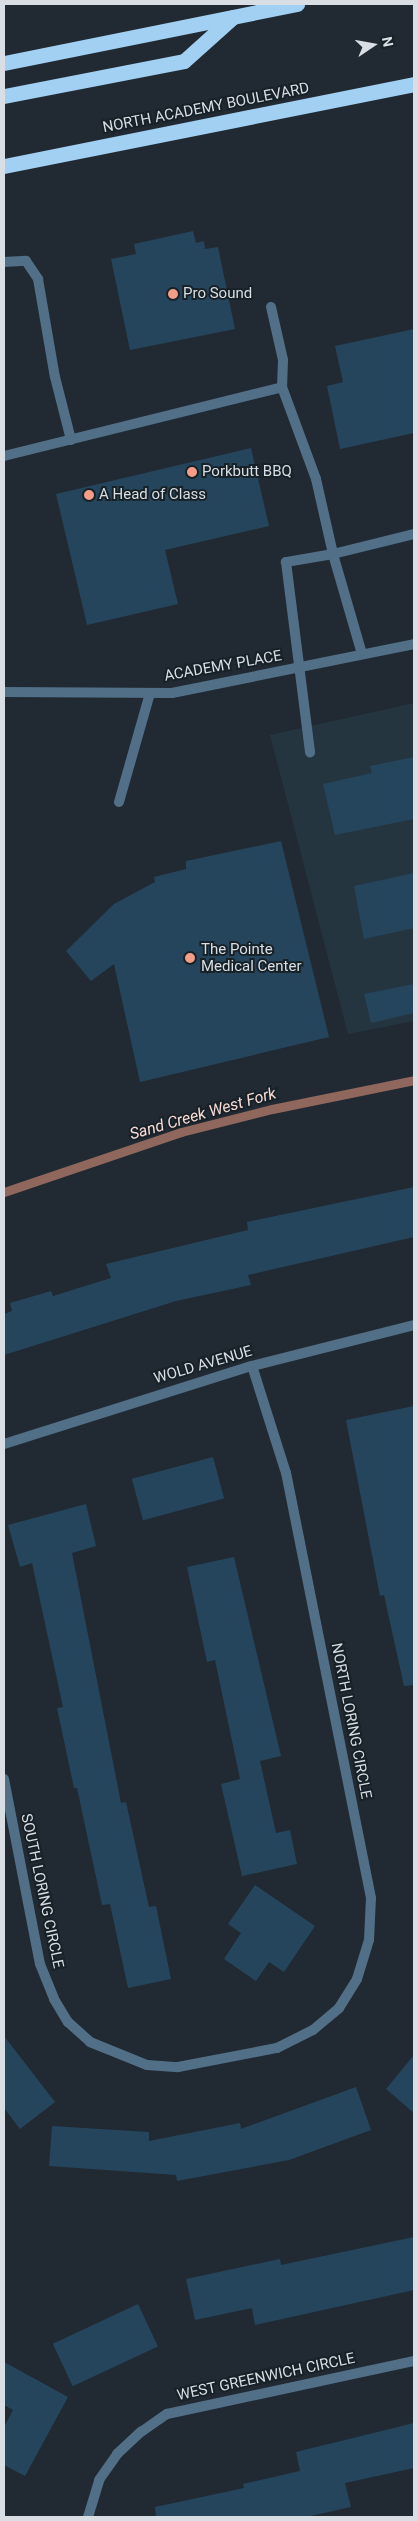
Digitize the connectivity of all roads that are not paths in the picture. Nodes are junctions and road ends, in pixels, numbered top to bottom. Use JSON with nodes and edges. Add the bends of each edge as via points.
{"nodes":[{"id":1,"x":297,"y":4,"type":"edge"},
{"id":2,"x":234,"y":16,"type":"junction"},
{"id":3,"x":4,"y":63,"type":"edge"},
{"id":4,"x":414,"y":84,"type":"edge"},
{"id":5,"x":4,"y":96,"type":"edge"},
{"id":6,"x":4,"y":166,"type":"edge"},
{"id":7,"x":4,"y":262,"type":"edge"},
{"id":8,"x":271,"y":307,"type":"dead end"},
{"id":9,"x":282,"y":387,"type":"junction"},
{"id":10,"x":71,"y":440,"type":"junction"},
{"id":11,"x":4,"y":456,"type":"edge"},
{"id":12,"x":414,"y":534,"type":"edge"},
{"id":13,"x":333,"y":554,"type":"junction"},
{"id":14,"x":414,"y":644,"type":"edge"},
{"id":15,"x":362,"y":654,"type":"junction"},
{"id":16,"x":301,"y":667,"type":"junction"},
{"id":17,"x":4,"y":692,"type":"edge"},
{"id":18,"x":150,"y":693,"type":"junction"},
{"id":19,"x":310,"y":752,"type":"dead end"},
{"id":20,"x":119,"y":802,"type":"dead end"},
{"id":21,"x":414,"y":1325,"type":"edge"},
{"id":22,"x":252,"y":1366,"type":"junction"},
{"id":23,"x":4,"y":1444,"type":"edge"},
{"id":24,"x":4,"y":1779,"type":"edge"},
{"id":25,"x":277,"y":2048,"type":"joint"},
{"id":26,"x":414,"y":2361,"type":"edge"},
{"id":27,"x":88,"y":2517,"type":"edge"}],
"edges":[{"from":1,"to":2,"type":"highway"},
{"from":2,"to":3,"type":"highway"},
{"from":2,"to":5,"type":"highway","via":[[184,61]]},
{"from":4,"to":6,"type":"highway","name":"NORTH ACADEMY BOULEVARD"},
{"from":7,"to":10,"type":"street","via":[[26,261],[38,279]]},
{"from":8,"to":9,"type":"street","via":[[283,360]]},
{"from":9,"to":10,"type":"street"},
{"from":9,"to":13,"type":"street","via":[[316,479]]},
{"from":10,"to":11,"type":"street"},
{"from":12,"to":13,"type":"street"},
{"from":13,"to":15,"type":"street"},
{"from":13,"to":16,"type":"street","via":[[286,562]]},
{"from":14,"to":15,"type":"street","name":"ACADEMY PLACE"},
{"from":15,"to":16,"type":"street","name":"ACADEMY PLACE"},
{"from":16,"to":18,"type":"street","name":"ACADEMY PLACE","via":[[172,693]]},
{"from":16,"to":19,"type":"street"},
{"from":17,"to":18,"type":"street","name":"ACADEMY PLACE"},
{"from":18,"to":20,"type":"street"},
{"from":21,"to":22,"type":"street","name":"WOLD AVENUE"},
{"from":22,"to":23,"type":"street","name":"WOLD AVENUE"},
{"from":22,"to":25,"type":"street","name":"NORTH LORING CIRCLE","via":[[286,1473],[371,1898],[369,1940],[357,1978],[338,2008],[313,2030]]},
{"from":24,"to":25,"type":"street","name":"SOUTH LORING CIRCLE","via":[[40,1964],[54,1999],[68,2022],[90,2042],[147,2065],[178,2067]]},
{"from":26,"to":27,"type":"street","name":"WEST GREENWICH CIRCLE","via":[[167,2414],[117,2454],[99,2480]]}]}
